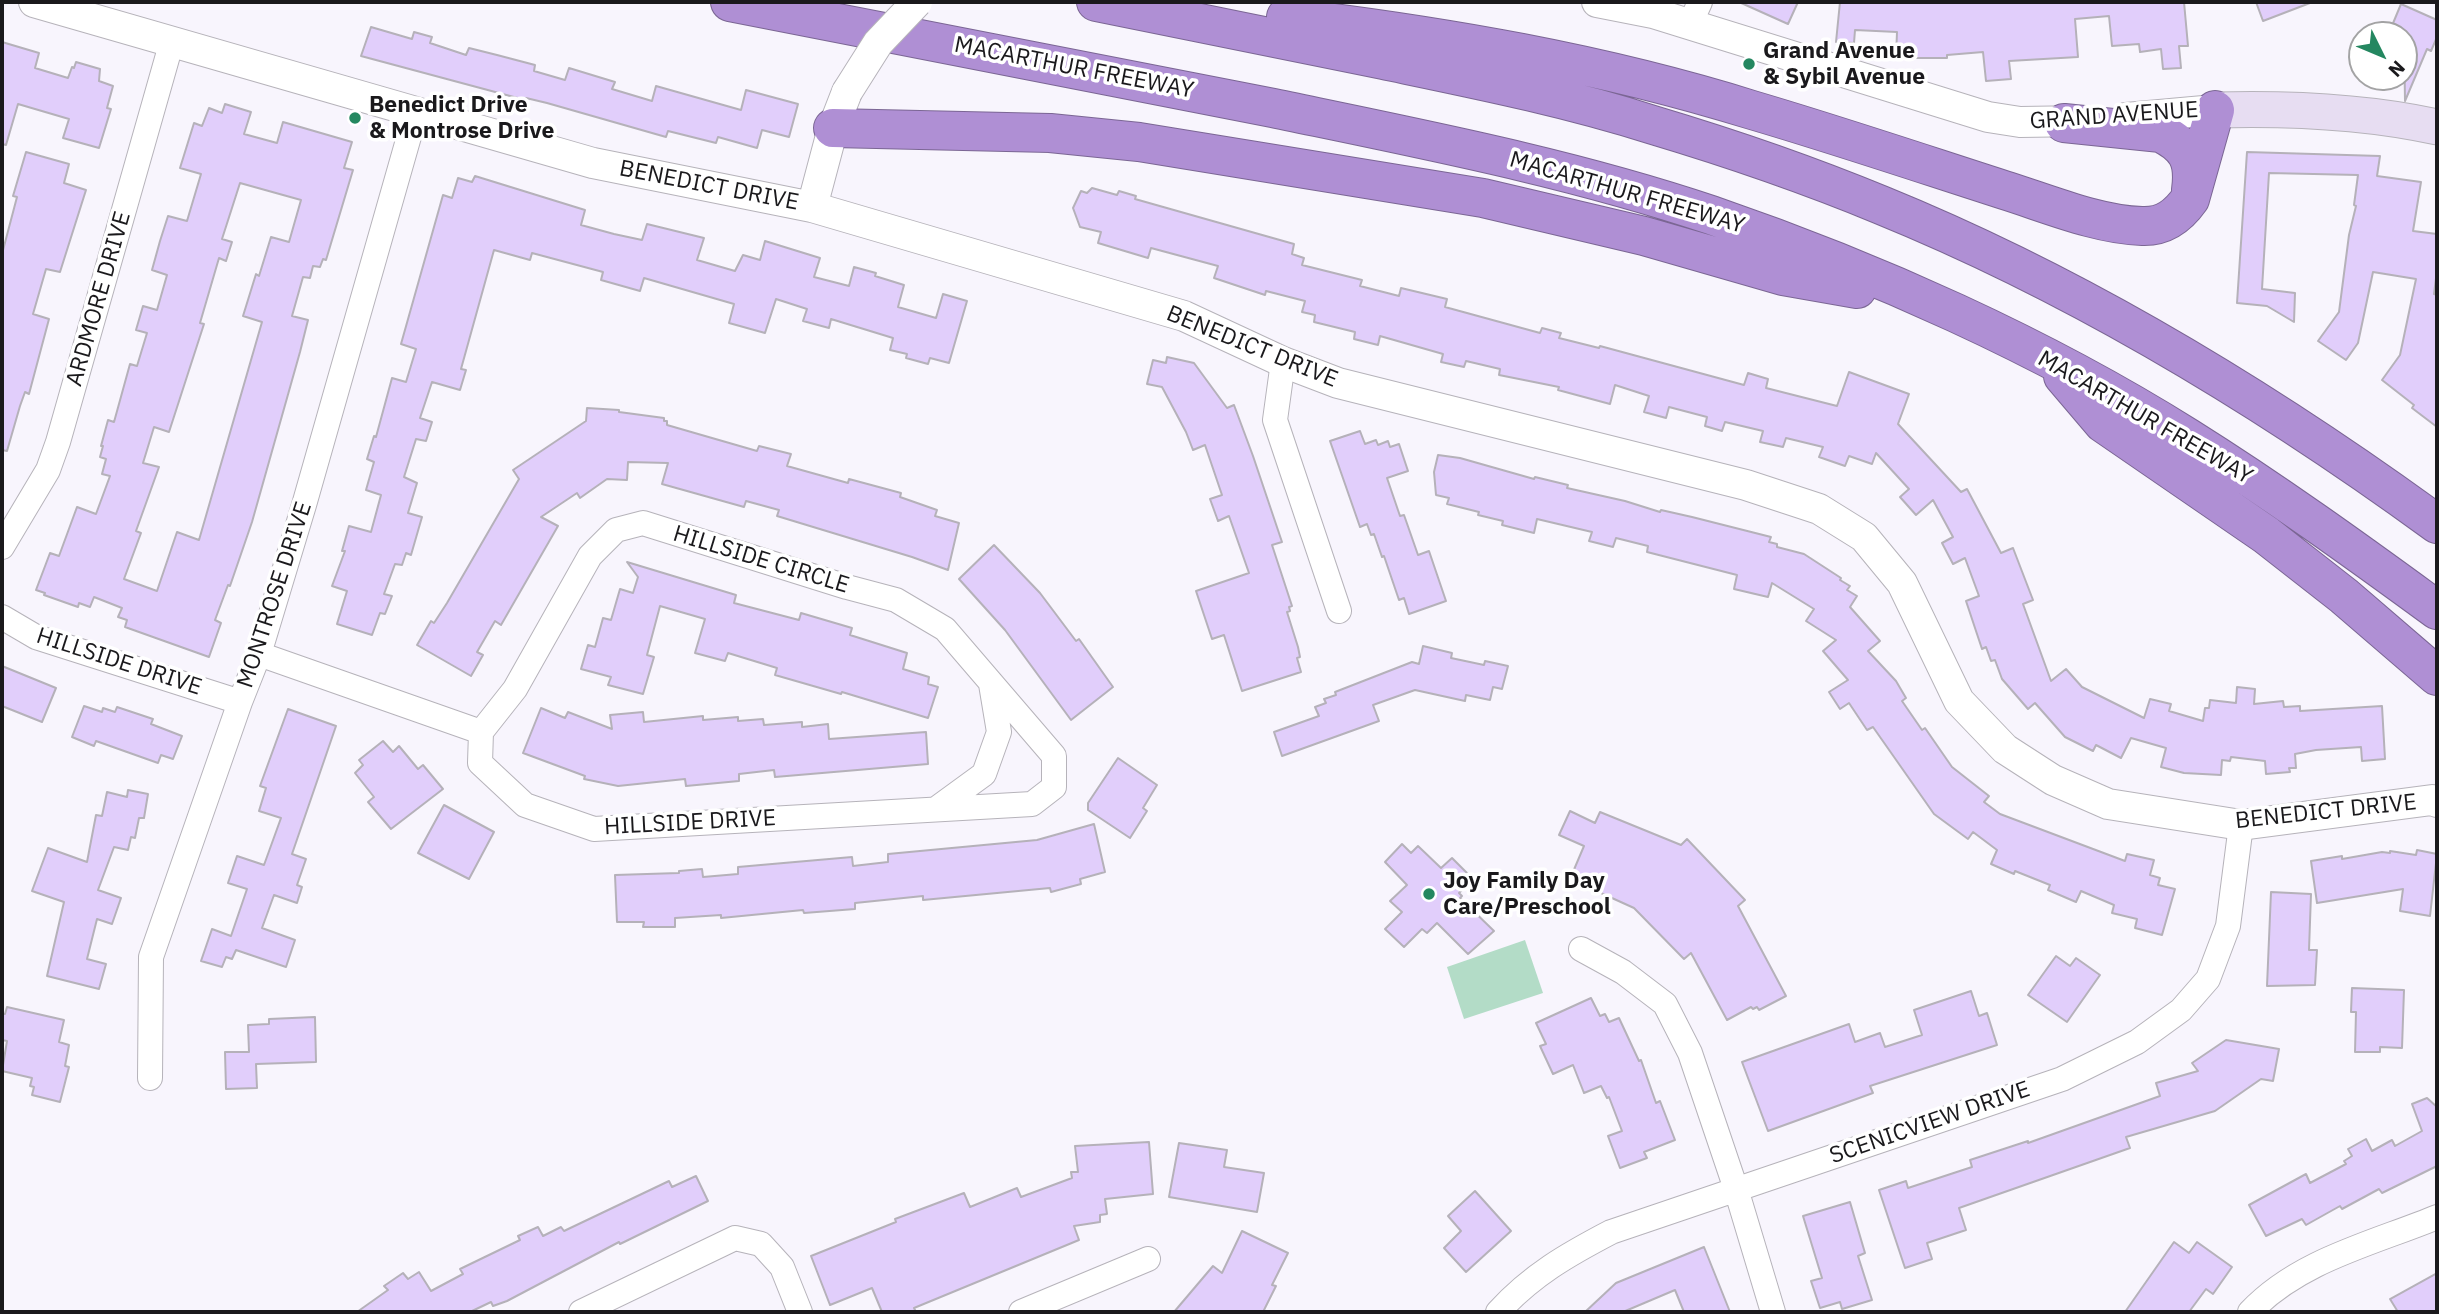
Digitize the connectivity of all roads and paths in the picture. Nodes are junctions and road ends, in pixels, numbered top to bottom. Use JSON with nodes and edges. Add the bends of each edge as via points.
{"nodes":[{"id":1,"x":34,"y":2,"type":"edge"},
{"id":2,"x":730,"y":2,"type":"edge"},
{"id":3,"x":917,"y":2,"type":"edge"},
{"id":4,"x":1096,"y":2,"type":"edge"},
{"id":5,"x":1156,"y":2,"type":"edge"},
{"id":6,"x":1597,"y":2,"type":"edge"},
{"id":7,"x":1695,"y":13,"type":"edge"},
{"id":8,"x":172,"y":41,"type":"junction"},
{"id":9,"x":2214,"y":110,"type":"junction"},
{"id":10,"x":416,"y":112,"type":"junction"},
{"id":11,"x":2064,"y":123,"type":"junction"},
{"id":12,"x":2437,"y":127,"type":"edge"},
{"id":13,"x":833,"y":128,"type":"junction"},
{"id":14,"x":2190,"y":199,"type":"junction"},
{"id":15,"x":812,"y":207,"type":"junction"},
{"id":16,"x":1930,"y":302,"type":"junction"},
{"id":17,"x":2048,"y":359,"type":"junction"},
{"id":18,"x":1283,"y":362,"type":"junction"},
{"id":19,"x":2437,"y":524,"type":"edge"},
{"id":20,"x":2,"y":547,"type":"edge"},
{"id":21,"x":2437,"y":610,"type":"edge"},
{"id":22,"x":1339,"y":611,"type":"dead end"},
{"id":23,"x":2,"y":617,"type":"edge"},
{"id":24,"x":259,"y":654,"type":"junction"},
{"id":25,"x":2437,"y":676,"type":"edge"},
{"id":26,"x":991,"y":684,"type":"junction"},
{"id":27,"x":240,"y":702,"type":"junction"},
{"id":28,"x":481,"y":732,"type":"junction"},
{"id":29,"x":1054,"y":787,"type":"joint"},
{"id":30,"x":2437,"y":802,"type":"edge"},
{"id":31,"x":936,"y":809,"type":"junction"},
{"id":32,"x":2241,"y":825,"type":"junction"},
{"id":33,"x":1581,"y":949,"type":"dead end"},
{"id":34,"x":150,"y":1079,"type":"dead end"},
{"id":35,"x":1736,"y":1189,"type":"junction"},
{"id":36,"x":2437,"y":1217,"type":"edge"},
{"id":37,"x":1148,"y":1259,"type":"dead end"},
{"id":38,"x":581,"y":1312,"type":"edge"},
{"id":39,"x":800,"y":1312,"type":"edge"},
{"id":40,"x":1021,"y":1312,"type":"edge"},
{"id":41,"x":1498,"y":1312,"type":"edge"},
{"id":42,"x":1773,"y":1312,"type":"edge"},
{"id":43,"x":2250,"y":1312,"type":"edge"}],
"edges":[{"from":1,"to":8,"type":"street","name":"BENEDICT DRIVE"},
{"from":2,"to":16,"type":"highway","name":"MACARTHUR FREEWAY","via":[[996,52],[1552,168],[1712,215]]},
{"from":3,"to":13,"type":"street","bridge":true,"via":[[878,43],[847,92]]},
{"from":4,"to":19,"type":"highway","via":[[1568,101],[1720,146],[1858,196],[2025,270],[2155,339],[2284,417]]},
{"from":5,"to":14,"type":"highway","via":[[1424,35],[1637,78],[2121,223],[2155,226],[2181,212]]},
{"from":6,"to":7,"type":"street","name":"GRAND AVENUE","via":[[1653,13]]},
{"from":7,"to":11,"type":"street","name":"GRAND AVENUE","via":[[1988,117]]},
{"from":8,"to":10,"type":"street","name":"BENEDICT DRIVE"},
{"from":8,"to":20,"type":"street","name":"ARDMORE DRIVE","via":[[58,442],[48,470]]},
{"from":9,"to":11,"type":"street","name":"GRAND AVENUE"},
{"from":9,"to":12,"type":"main road","name":"GRAND AVENUE","via":[[2333,112]]},
{"from":9,"to":14,"type":"highway"},
{"from":10,"to":15,"type":"street","name":"BENEDICT DRIVE","via":[[593,163]]},
{"from":10,"to":24,"type":"street","name":"MONTROSE DRIVE"},
{"from":11,"to":14,"type":"highway","via":[[2161,133],[2174,139],[2191,164]]},
{"from":13,"to":15,"type":"street"},
{"from":13,"to":16,"type":"highway","via":[[1050,133],[1219,154],[1483,198],[1644,236],[1783,276]]},
{"from":15,"to":18,"type":"street","name":"BENEDICT DRIVE","via":[[1184,316]]},
{"from":16,"to":17,"type":"highway","name":"MACARTHUR FREEWAY"},
{"from":17,"to":21,"type":"highway","name":"MACARTHUR FREEWAY","via":[[2185,436]]},
{"from":17,"to":25,"type":"highway","via":[[2103,423],[2266,535]]},
{"from":18,"to":22,"type":"street","via":[[1275,420]]},
{"from":18,"to":32,"type":"street","name":"BENEDICT DRIVE","via":[[1338,383],[1746,485],[1819,509],[1864,537],[1902,583],[1959,701],[2005,749],[2053,780],[2108,804]]},
{"from":23,"to":27,"type":"street","name":"HILLSIDE DRIVE","via":[[36,637]]},
{"from":24,"to":27,"type":"street","name":"MONTROSE DRIVE"},
{"from":24,"to":28,"type":"street"},
{"from":26,"to":28,"type":"street","name":"HILLSIDE CIRCLE","via":[[945,629],[896,600],[643,523],[616,530],[590,556],[514,689]]},
{"from":26,"to":29,"type":"street","name":"HILLSIDE CIRCLE","via":[[1054,756]]},
{"from":26,"to":31,"type":"street","via":[[999,732],[984,774]]},
{"from":27,"to":34,"type":"street","name":"MONTROSE DRIVE","via":[[151,957]]},
{"from":28,"to":31,"type":"street","name":"HILLSIDE DRIVE","via":[[480,763],[525,805],[594,829]]},
{"from":29,"to":31,"type":"street","name":"HILLSIDE DRIVE","via":[[1032,804]]},
{"from":30,"to":32,"type":"street","name":"BENEDICT DRIVE"},
{"from":32,"to":35,"type":"street","name":"SCENICVIEW DRIVE","via":[[2228,926],[2208,979],[2181,1010],[2137,1042],[2062,1079]]},
{"from":33,"to":35,"type":"street","via":[[1623,972],[1665,1004],[1690,1053]]},
{"from":35,"to":41,"type":"street","name":"SCENICVIEW DRIVE","via":[[1611,1232],[1561,1258]]},
{"from":35,"to":42,"type":"street"},
{"from":36,"to":43,"type":"street","via":[[2293,1277]]},
{"from":37,"to":40,"type":"street"},
{"from":38,"to":39,"type":"street","via":[[735,1238],[761,1244],[782,1266]]}]}
